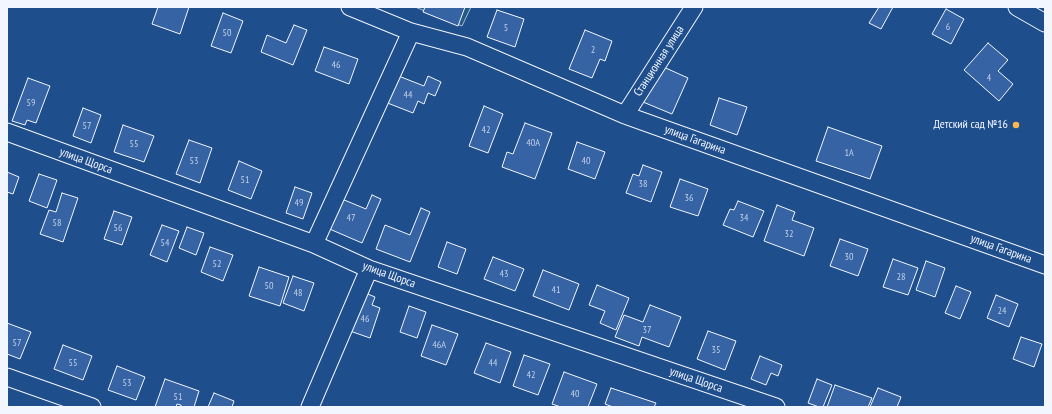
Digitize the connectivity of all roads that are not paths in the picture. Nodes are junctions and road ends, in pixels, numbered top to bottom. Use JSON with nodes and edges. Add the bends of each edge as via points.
{"nodes":[{"id":1,"x":350,"y":7,"type":"edge"},
{"id":2,"x":694,"y":7,"type":"edge"},
{"id":3,"x":1017,"y":7,"type":"edge"},
{"id":4,"x":1045,"y":23,"type":"edge"},
{"id":5,"x":411,"y":32,"type":"junction"},
{"id":6,"x":625,"y":115,"type":"junction"},
{"id":7,"x":7,"y":132,"type":"edge"},
{"id":8,"x":314,"y":244,"type":"junction"},
{"id":9,"x":1045,"y":264,"type":"edge"},
{"id":10,"x":369,"y":268,"type":"junction"},
{"id":11,"x":7,"y":376,"type":"edge"},
{"id":12,"x":92,"y":407,"type":"edge"},
{"id":13,"x":310,"y":407,"type":"edge"},
{"id":14,"x":776,"y":407,"type":"edge"}],
"edges":[{"from":1,"to":5,"type":"street","name":"улица Гагарина"},
{"from":2,"to":6,"type":"street","name":"Станционная улица"},
{"from":3,"to":4,"type":"street"},
{"from":5,"to":6,"type":"street","name":"улица Гагарина","via":[[467,47]]},
{"from":5,"to":8,"type":"street"},
{"from":6,"to":9,"type":"street","name":"улица Гагарина"},
{"from":7,"to":8,"type":"street","name":"улица Щорса"},
{"from":8,"to":10,"type":"street","name":"улица Щорса"},
{"from":10,"to":13,"type":"street"},
{"from":10,"to":14,"type":"street","name":"улица Щорса"},
{"from":11,"to":12,"type":"street"}]}
